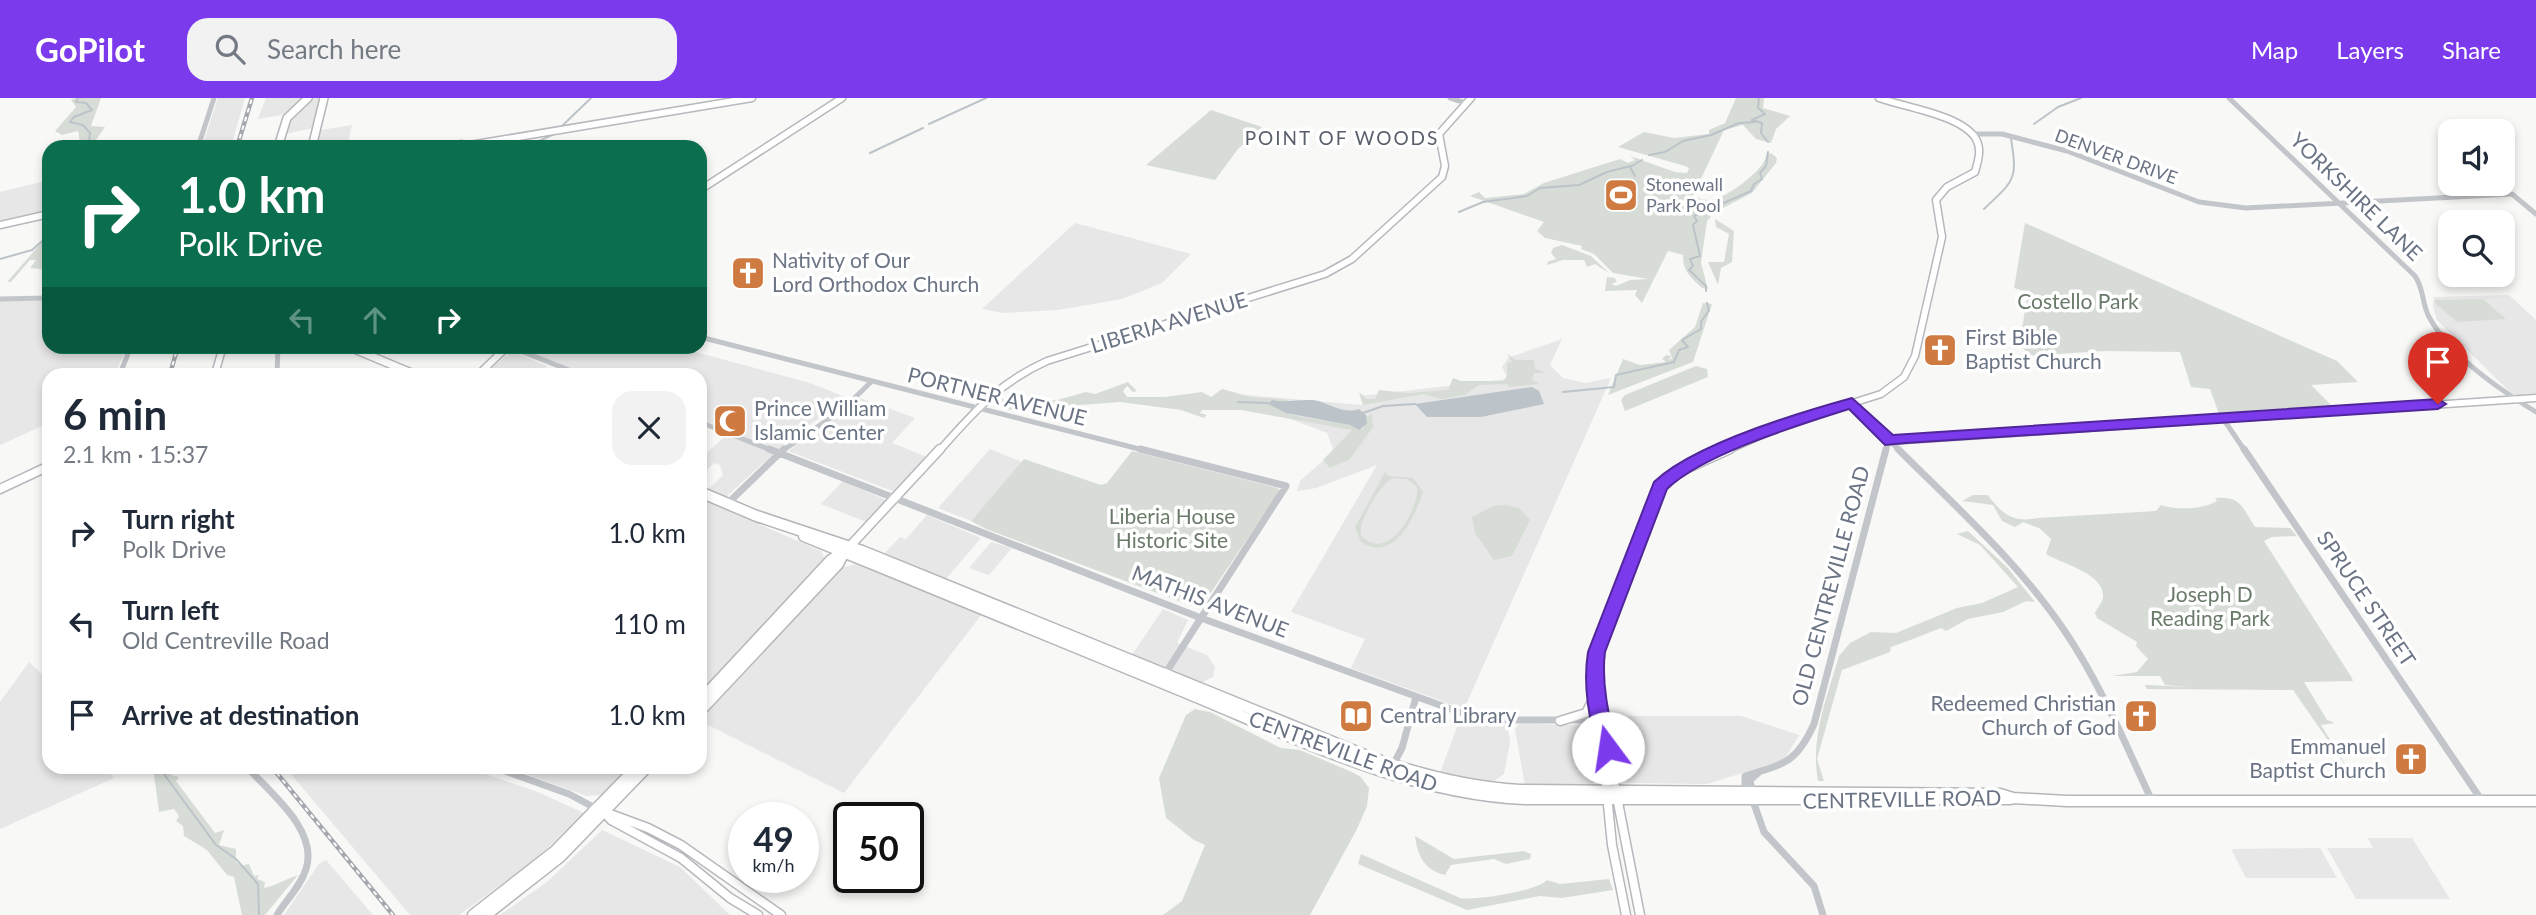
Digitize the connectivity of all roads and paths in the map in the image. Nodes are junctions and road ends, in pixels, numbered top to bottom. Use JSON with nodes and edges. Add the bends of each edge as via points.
{"nodes":[{"id":1,"x":214,"y":98,"type":"edge"},
{"id":2,"x":308,"y":98,"type":"edge"},
{"id":3,"x":324,"y":98,"type":"edge"},
{"id":4,"x":739,"y":98,"type":"edge"},
{"id":5,"x":752,"y":98,"type":"edge"},
{"id":6,"x":842,"y":98,"type":"edge"},
{"id":7,"x":1450,"y":98,"type":"edge"},
{"id":8,"x":1879,"y":98,"type":"edge"},
{"id":9,"x":2229,"y":98,"type":"edge"},
{"id":10,"x":1468,"y":100,"type":"edge"},
{"id":11,"x":1973,"y":134,"type":"junction"},
{"id":12,"x":200,"y":140,"type":"edge"},
{"id":13,"x":280,"y":140,"type":"edge"},
{"id":14,"x":314,"y":140,"type":"edge"},
{"id":15,"x":497,"y":140,"type":"edge"},
{"id":16,"x":498,"y":140,"type":"edge"},
{"id":17,"x":707,"y":185,"type":"edge"},
{"id":18,"x":2340,"y":203,"type":"junction"},
{"id":19,"x":2536,"y":214,"type":"edge"},
{"id":20,"x":42,"y":215,"type":"edge"},
{"id":21,"x":0,"y":224,"type":"edge"},
{"id":22,"x":42,"y":298,"type":"edge"},
{"id":23,"x":0,"y":299,"type":"edge"},
{"id":24,"x":707,"y":339,"type":"edge"},
{"id":25,"x":366,"y":354,"type":"edge"},
{"id":26,"x":500,"y":354,"type":"edge"},
{"id":27,"x":526,"y":354,"type":"edge"},
{"id":28,"x":400,"y":368,"type":"edge"},
{"id":29,"x":485,"y":368,"type":"edge"},
{"id":30,"x":563,"y":368,"type":"edge"},
{"id":31,"x":872,"y":381,"type":"junction"},
{"id":32,"x":2536,"y":398,"type":"edge"},
{"id":33,"x":2514,"y":400,"type":"junction"},
{"id":34,"x":1852,"y":403,"type":"junction"},
{"id":35,"x":978,"y":408,"type":"junction"},
{"id":36,"x":2536,"y":412,"type":"edge"},
{"id":37,"x":2221,"y":416,"type":"junction"},
{"id":38,"x":707,"y":425,"type":"edge"},
{"id":39,"x":1890,"y":441,"type":"junction"},
{"id":40,"x":779,"y":453,"type":"junction"},
{"id":41,"x":42,"y":469,"type":"edge"},
{"id":42,"x":0,"y":489,"type":"edge"},
{"id":43,"x":707,"y":495,"type":"edge"},
{"id":44,"x":895,"y":498,"type":"junction"},
{"id":45,"x":727,"y":504,"type":"junction"},
{"id":46,"x":754,"y":515,"type":"junction"},
{"id":47,"x":825,"y":544,"type":"junction"},
{"id":48,"x":847,"y":549,"type":"junction"},
{"id":49,"x":831,"y":560,"type":"junction"},
{"id":50,"x":867,"y":562,"type":"junction"},
{"id":51,"x":829,"y":573,"type":"junction"},
{"id":52,"x":1201,"y":618,"type":"junction"},
{"id":53,"x":1054,"y":620,"type":"dead end"},
{"id":54,"x":1062,"y":633,"type":"junction"},
{"id":55,"x":1164,"y":675,"type":"junction"},
{"id":56,"x":1597,"y":690,"type":"junction"},
{"id":57,"x":707,"y":693,"type":"edge"},
{"id":58,"x":1416,"y":697,"type":"junction"},
{"id":59,"x":707,"y":704,"type":"edge"},
{"id":60,"x":1560,"y":720,"type":"junction"},
{"id":61,"x":1601,"y":720,"type":"junction"},
{"id":62,"x":1396,"y":768,"type":"junction"},
{"id":63,"x":253,"y":774,"type":"edge"},
{"id":64,"x":514,"y":774,"type":"edge"},
{"id":65,"x":632,"y":774,"type":"edge"},
{"id":66,"x":640,"y":774,"type":"edge"},
{"id":67,"x":1750,"y":795,"type":"junction"},
{"id":68,"x":1610,"y":796,"type":"junction"},
{"id":69,"x":2013,"y":798,"type":"junction"},
{"id":70,"x":2152,"y":801,"type":"junction"},
{"id":71,"x":2482,"y":801,"type":"junction"},
{"id":72,"x":2536,"y":801,"type":"edge"},
{"id":73,"x":602,"y":811,"type":"junction"},
{"id":74,"x":277,"y":915,"type":"edge"},
{"id":75,"x":473,"y":915,"type":"edge"},
{"id":76,"x":486,"y":915,"type":"edge"},
{"id":77,"x":758,"y":915,"type":"edge"},
{"id":78,"x":780,"y":915,"type":"edge"},
{"id":79,"x":1626,"y":915,"type":"edge"},
{"id":80,"x":1640,"y":915,"type":"edge"},
{"id":81,"x":1823,"y":915,"type":"edge"}],
"edges":[{"from":1,"to":12,"type":"street"},
{"from":2,"to":13,"type":"highway","via":[[287,118]]},
{"from":3,"to":14,"type":"highway"},
{"from":4,"to":15,"type":"main road"},
{"from":5,"to":16,"type":"main road"},
{"from":6,"to":17,"type":"main road"},
{"from":7,"to":10,"type":"street"},
{"from":8,"to":11,"type":"main road","via":[[1951,121]]},
{"from":9,"to":18,"type":"street","name":"YORKSHIRE LANE"},
{"from":10,"to":35,"type":"main road","name":"LIBERIA AVENUE","via":[[1439,134],[1446,162],[1442,177],[1339,268],[1047,361],[1009,380]]},
{"from":11,"to":18,"type":"street","name":"DENVER DRIVE","via":[[1996,133],[2056,148],[2199,202],[2249,208]]},
{"from":11,"to":34,"type":"main road","via":[[1980,145],[1978,168],[1943,190],[1936,200],[1942,237],[1912,366],[1888,390]]},
{"from":18,"to":19,"type":"street","name":"DENVER DRIVE","via":[[2512,194]]},
{"from":18,"to":33,"type":"street","name":"YORKSHIRE LANE","via":[[2420,281],[2435,325]]},
{"from":20,"to":21,"type":"main road"},
{"from":22,"to":23,"type":"street"},
{"from":24,"to":31,"type":"street","name":"PORTNER AVENUE"},
{"from":25,"to":28,"type":"highway"},
{"from":26,"to":29,"type":"main road"},
{"from":27,"to":30,"type":"street"},
{"from":31,"to":35,"type":"street","name":"PORTNER AVENUE"},
{"from":31,"to":40,"type":"street","via":[[848,405]]},
{"from":32,"to":33,"type":"main road"},
{"from":33,"to":36,"type":"street","name":"YORKSHIRE LANE"},
{"from":33,"to":37,"type":"main road"},
{"from":34,"to":39,"type":"main road"},
{"from":34,"to":56,"type":"main road","via":[[1783,425],[1676,471],[1663,481],[1596,652]]},
{"from":35,"to":44,"type":"main road","name":"LIBERIA AVENUE"},
{"from":35,"to":52,"type":"street","name":"PORTNER AVENUE","via":[[1286,486]]},
{"from":37,"to":39,"type":"main road"},
{"from":37,"to":71,"type":"street","name":"SPRUCE STREET"},
{"from":38,"to":40,"type":"street","name":"MATHIS AVENUE"},
{"from":39,"to":67,"type":"street","name":"OLD CENTREVILLE ROAD","via":[[1815,719],[1793,758],[1750,780]]},
{"from":39,"to":70,"type":"street","via":[[2015,569],[2056,618]]},
{"from":40,"to":44,"type":"street","name":"MATHIS AVENUE"},
{"from":40,"to":45,"type":"street"},
{"from":41,"to":42,"type":"main road"},
{"from":43,"to":45,"type":"highway","name":"CENTREVILLE ROAD"},
{"from":44,"to":48,"type":"main road","name":"LIBERIA AVENUE"},
{"from":44,"to":52,"type":"street","name":"MATHIS AVENUE"},
{"from":45,"to":46,"type":"highway","name":"CENTREVILLE ROAD"},
{"from":46,"to":47,"type":"highway","name":"CENTREVILLE ROAD"},
{"from":46,"to":48,"type":"highway","name":"CENTREVILLE ROAD"},
{"from":47,"to":48,"type":"highway","name":"CENTREVILLE ROAD"},
{"from":47,"to":49,"type":"highway","via":[[832,552]]},
{"from":48,"to":49,"type":"highway","name":"LIBERIA AVENUE"},
{"from":48,"to":50,"type":"highway","name":"CENTREVILLE ROAD"},
{"from":48,"to":51,"type":"highway","name":"LIBERIA AVENUE"},
{"from":48,"to":54,"type":"highway","name":"CENTREVILLE ROAD"},
{"from":49,"to":57,"type":"highway","name":"LIBERIA AVENUE"},
{"from":50,"to":51,"type":"highway","via":[[844,563]]},
{"from":50,"to":55,"type":"highway","name":"CENTREVILLE ROAD"},
{"from":51,"to":59,"type":"highway","name":"LIBERIA AVENUE"},
{"from":52,"to":55,"type":"street"},
{"from":52,"to":58,"type":"street","name":"MATHIS AVENUE"},
{"from":53,"to":54,"type":"highway","via":[[1052,625]]},
{"from":54,"to":55,"type":"highway","name":"CENTREVILLE ROAD"},
{"from":55,"to":62,"type":"highway","name":"CENTREVILLE ROAD"},
{"from":55,"to":62,"type":"highway","name":"CENTREVILLE ROAD"},
{"from":56,"to":60,"type":"main road","via":[[1588,711]]},
{"from":56,"to":61,"type":"main road"},
{"from":58,"to":60,"type":"street","name":"MATHIS AVENUE","via":[[1483,719]]},
{"from":58,"to":62,"type":"street"},
{"from":60,"to":61,"type":"street","name":"MATHIS AVENUE"},
{"from":61,"to":68,"type":"main road"},
{"from":62,"to":68,"type":"highway","name":"CENTREVILLE ROAD","via":[[1482,797]]},
{"from":63,"to":74,"type":"street","via":[[309,847],[306,869]]},
{"from":64,"to":73,"type":"street","via":[[571,794]]},
{"from":65,"to":73,"type":"highway"},
{"from":66,"to":73,"type":"highway"},
{"from":67,"to":68,"type":"highway","name":"CENTREVILLE ROAD"},
{"from":67,"to":69,"type":"highway","name":"CENTREVILLE ROAD"},
{"from":67,"to":69,"type":"highway","name":"CENTREVILLE ROAD","via":[[2000,794]]},
{"from":67,"to":81,"type":"street","via":[[1764,832],[1814,886]]},
{"from":68,"to":79,"type":"main road"},
{"from":68,"to":80,"type":"main road"},
{"from":69,"to":70,"type":"highway","name":"CENTREVILLE ROAD"},
{"from":70,"to":71,"type":"highway","name":"CENTREVILLE ROAD"},
{"from":71,"to":72,"type":"highway","name":"CENTREVILLE ROAD"},
{"from":73,"to":75,"type":"highway"},
{"from":73,"to":76,"type":"highway","via":[[560,857]]},
{"from":73,"to":77,"type":"main road","via":[[681,858]]},
{"from":73,"to":78,"type":"main road","via":[[618,814],[685,848],[745,896]]}]}
